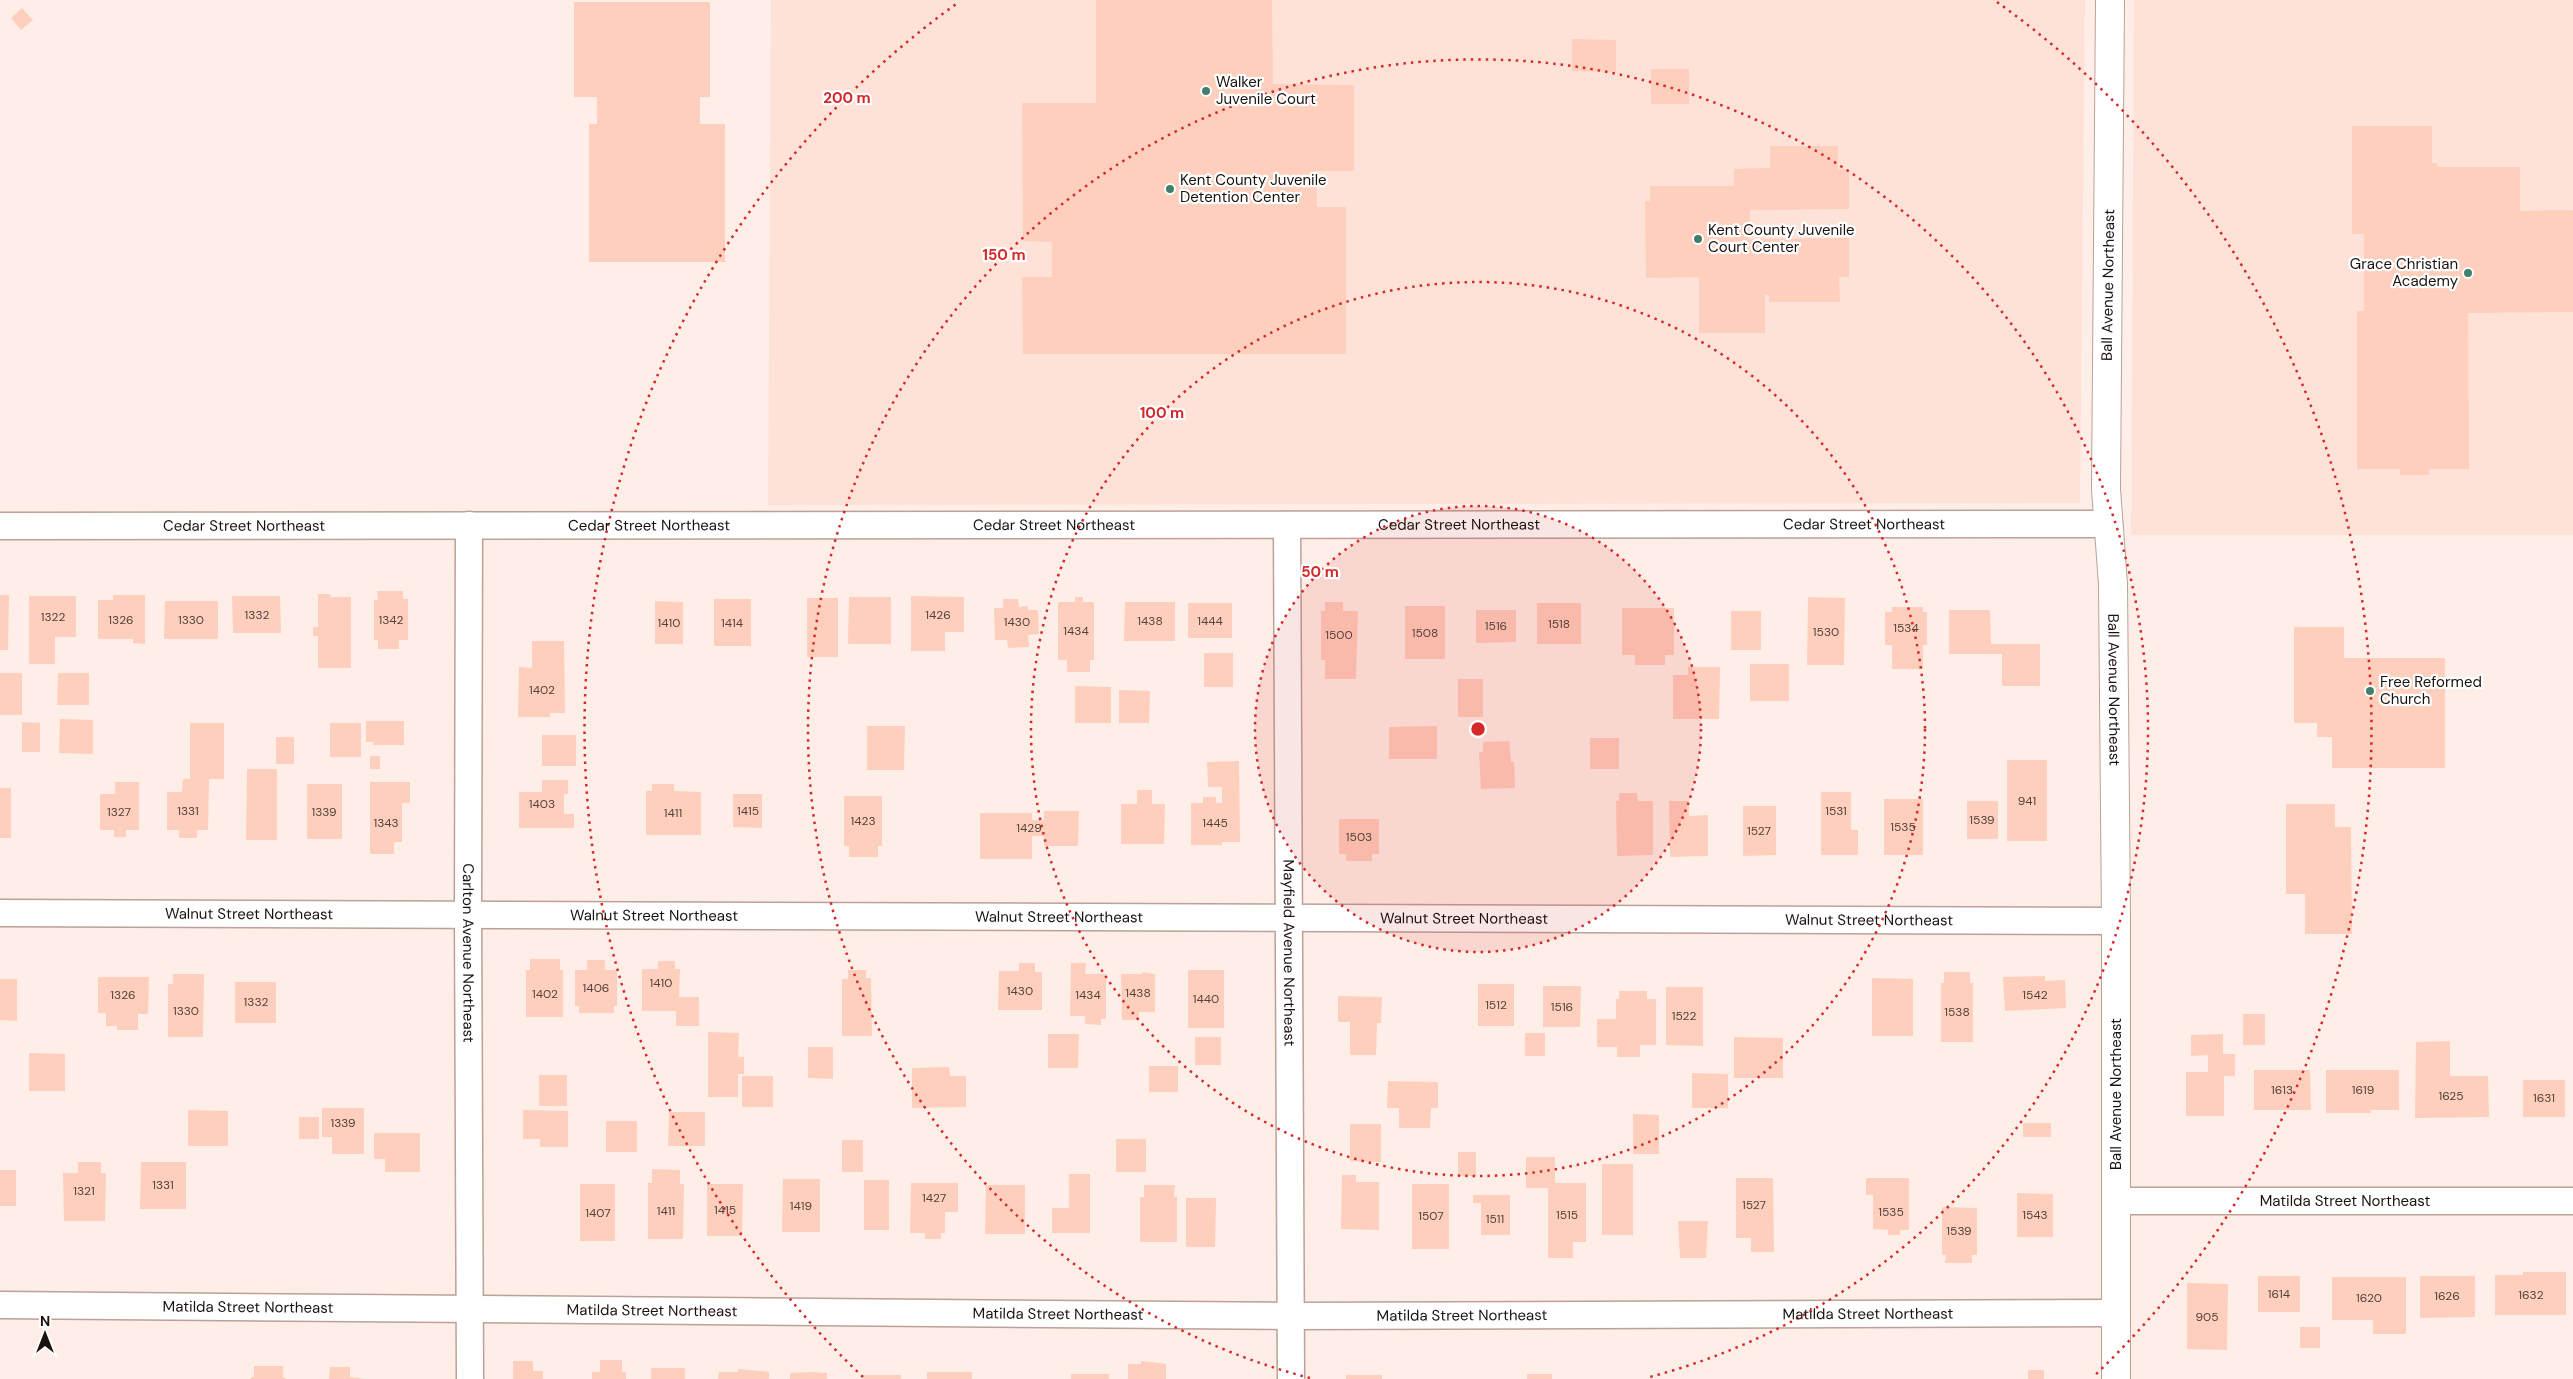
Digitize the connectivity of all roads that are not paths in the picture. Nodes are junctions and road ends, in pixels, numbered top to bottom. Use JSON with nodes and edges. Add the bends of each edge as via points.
{"nodes":[{"id":1,"x":2110,"y":0,"type":"edge"},
{"id":2,"x":2109,"y":524,"type":"junction"},
{"id":3,"x":469,"y":525,"type":"junction"},
{"id":4,"x":1287,"y":525,"type":"junction"},
{"id":5,"x":0,"y":526,"type":"edge"},
{"id":6,"x":0,"y":913,"type":"edge"},
{"id":7,"x":468,"y":914,"type":"junction"},
{"id":8,"x":1290,"y":918,"type":"junction"},
{"id":9,"x":2116,"y":921,"type":"junction"},
{"id":10,"x":2116,"y":1201,"type":"junction"},
{"id":11,"x":2573,"y":1201,"type":"edge"},
{"id":12,"x":0,"y":1306,"type":"edge"},
{"id":13,"x":469,"y":1309,"type":"junction"},
{"id":14,"x":2116,"y":1313,"type":"junction"},
{"id":15,"x":1292,"y":1316,"type":"junction"},
{"id":16,"x":470,"y":1379,"type":"edge"},
{"id":17,"x":1291,"y":1379,"type":"edge"},
{"id":18,"x":2116,"y":1379,"type":"edge"}],
"edges":[{"from":1,"to":2,"type":"street","name":"Ball Avenue Northeast","via":[[2106,489]]},
{"from":2,"to":4,"type":"street","name":"Cedar Street Northeast"},
{"from":2,"to":9,"type":"street","name":"Ball Avenue Northeast","via":[[2113,584]]},
{"from":3,"to":4,"type":"street","name":"Cedar Street Northeast"},
{"from":3,"to":5,"type":"street","name":"Cedar Street Northeast"},
{"from":3,"to":7,"type":"street","name":"Carlton Avenue Northeast"},
{"from":4,"to":8,"type":"street","name":"Mayfield Avenue Northeast"},
{"from":6,"to":7,"type":"street","name":"Walnut Street Northeast"},
{"from":7,"to":8,"type":"street","name":"Walnut Street Northeast"},
{"from":7,"to":13,"type":"street","name":"Carlton Avenue Northeast"},
{"from":8,"to":9,"type":"street","name":"Walnut Street Northeast"},
{"from":8,"to":15,"type":"street","name":"Mayfield Avenue Northeast"},
{"from":9,"to":10,"type":"street","name":"Ball Avenue Northeast"},
{"from":10,"to":11,"type":"street","name":"Matilda Street Northeast"},
{"from":10,"to":14,"type":"street","name":"Ball Avenue Northeast"},
{"from":12,"to":13,"type":"street","name":"Matilda Street Northeast"},
{"from":13,"to":15,"type":"street","name":"Matilda Street Northeast"},
{"from":13,"to":16,"type":"street","name":"Carlton Avenue Northeast"},
{"from":14,"to":15,"type":"street","name":"Matilda Street Northeast"},
{"from":14,"to":18,"type":"street","name":"Ball Avenue Northeast"},
{"from":15,"to":17,"type":"street","name":"Mayfield Avenue Northeast"}]}
